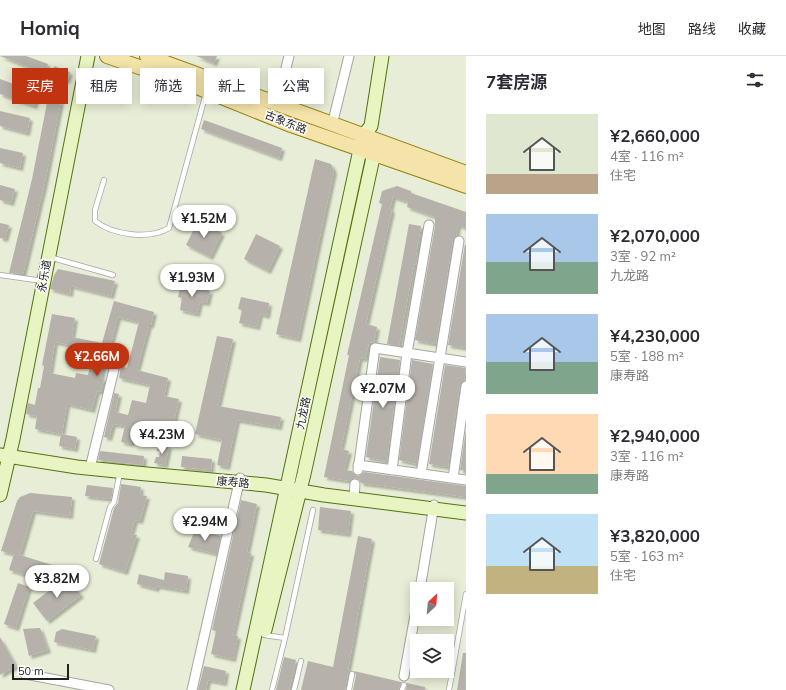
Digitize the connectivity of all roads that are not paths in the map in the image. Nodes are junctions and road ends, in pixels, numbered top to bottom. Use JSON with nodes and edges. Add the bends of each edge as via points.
{"nodes":[{"id":1,"x":81,"y":56,"type":"edge"},
{"id":2,"x":88,"y":56,"type":"edge"},
{"id":3,"x":107,"y":56,"type":"edge"},
{"id":4,"x":147,"y":56,"type":"edge"},
{"id":5,"x":290,"y":56,"type":"edge"},
{"id":6,"x":349,"y":56,"type":"edge"},
{"id":7,"x":382,"y":56,"type":"edge"},
{"id":8,"x":287,"y":68,"type":"edge"},
{"id":9,"x":204,"y":90,"type":"edge"},
{"id":10,"x":268,"y":101,"type":"edge"},
{"id":11,"x":204,"y":102,"type":"edge"},
{"id":12,"x":240,"y":104,"type":"edge"},
{"id":13,"x":277,"y":104,"type":"edge"},
{"id":14,"x":332,"y":125,"type":"junction"},
{"id":15,"x":362,"y":142,"type":"junction"},
{"id":16,"x":376,"y":148,"type":"junction"},
{"id":17,"x":466,"y":173,"type":"edge"},
{"id":18,"x":104,"y":180,"type":"dead end"},
{"id":19,"x":466,"y":186,"type":"edge"},
{"id":20,"x":428,"y":225,"type":"dead end"},
{"id":21,"x":459,"y":241,"type":"dead end"},
{"id":22,"x":48,"y":257,"type":"junction"},
{"id":23,"x":0,"y":275,"type":"edge"},
{"id":24,"x":113,"y":275,"type":"dead end"},
{"id":25,"x":40,"y":281,"type":"junction"},
{"id":26,"x":407,"y":353,"type":"junction"},
{"id":27,"x":117,"y":357,"type":"dead end"},
{"id":28,"x":440,"y":358,"type":"junction"},
{"id":29,"x":466,"y":362,"type":"edge"},
{"id":30,"x":466,"y":386,"type":"edge"},
{"id":31,"x":5,"y":454,"type":"edge"},
{"id":32,"x":90,"y":466,"type":"junction"},
{"id":33,"x":120,"y":469,"type":"junction"},
{"id":34,"x":392,"y":470,"type":"junction"},
{"id":35,"x":0,"y":471,"type":"edge"},
{"id":36,"x":421,"y":474,"type":"junction"},
{"id":37,"x":453,"y":478,"type":"junction"},
{"id":38,"x":239,"y":480,"type":"junction"},
{"id":39,"x":466,"y":480,"type":"edge"},
{"id":40,"x":294,"y":488,"type":"junction"},
{"id":41,"x":0,"y":495,"type":"edge"},
{"id":42,"x":434,"y":507,"type":"junction"},
{"id":43,"x":466,"y":509,"type":"edge"},
{"id":44,"x":313,"y":510,"type":"dead end"},
{"id":45,"x":466,"y":513,"type":"edge"},
{"id":46,"x":96,"y":559,"type":"dead end"},
{"id":47,"x":421,"y":582,"type":"edge"},
{"id":48,"x":466,"y":594,"type":"edge"},
{"id":49,"x":413,"y":626,"type":"edge"},
{"id":50,"x":264,"y":635,"type":"junction"},
{"id":51,"x":285,"y":638,"type":"junction"},
{"id":52,"x":301,"y":661,"type":"dead end"},
{"id":53,"x":25,"y":674,"type":"dead end"},
{"id":54,"x":352,"y":674,"type":"dead end"},
{"id":55,"x":403,"y":684,"type":"edge"},
{"id":56,"x":109,"y":690,"type":"edge"},
{"id":57,"x":192,"y":690,"type":"edge"},
{"id":58,"x":243,"y":690,"type":"edge"},
{"id":59,"x":252,"y":690,"type":"edge"},
{"id":60,"x":272,"y":690,"type":"edge"},
{"id":61,"x":294,"y":690,"type":"edge"},
{"id":62,"x":349,"y":690,"type":"edge"},
{"id":63,"x":449,"y":690,"type":"edge"}],
"edges":[{"from":1,"to":25,"type":"street","name":"永乐道","via":[[39,267]]},
{"from":2,"to":22,"type":"street","name":"永乐道"},
{"from":3,"to":9,"type":"main road","name":"古象东路"},
{"from":4,"to":10,"type":"main road","name":"古象东路"},
{"from":5,"to":8,"type":"street"},
{"from":6,"to":14,"type":"street"},
{"from":7,"to":15,"type":"street","name":"九龙路","via":[[371,126]]},
{"from":11,"to":18,"type":"lane","via":[[169,228],[161,233],[136,236],[104,227],[96,221],[94,210]]},
{"from":12,"to":15,"type":"main road","name":"古象东路","via":[[291,124]]},
{"from":13,"to":14,"type":"main road","name":"古象东路"},
{"from":14,"to":15,"type":"main road","name":"古象东路"},
{"from":15,"to":16,"type":"main road","name":"古象东路"},
{"from":15,"to":40,"type":"street","name":"九龙路"},
{"from":16,"to":17,"type":"main road","name":"古象东路"},
{"from":16,"to":19,"type":"main road","name":"古象东路"},
{"from":16,"to":40,"type":"street","name":"九龙路"},
{"from":20,"to":26,"type":"street"},
{"from":21,"to":28,"type":"street"},
{"from":22,"to":24,"type":"lane"},
{"from":22,"to":25,"type":"street","name":"永乐道"},
{"from":23,"to":25,"type":"lane"},
{"from":25,"to":31,"type":"street","name":"永乐道"},
{"from":26,"to":28,"type":"street"},
{"from":26,"to":34,"type":"street"},
{"from":26,"to":34,"type":"street","via":[[375,348],[358,468]]},
{"from":27,"to":32,"type":"street"},
{"from":28,"to":29,"type":"street"},
{"from":28,"to":36,"type":"street"},
{"from":30,"to":37,"type":"street"},
{"from":31,"to":32,"type":"street","name":"康寿路"},
{"from":31,"to":35,"type":"street","name":"永乐道"},
{"from":31,"to":41,"type":"street","name":"永乐道"},
{"from":32,"to":33,"type":"street","name":"康寿路"},
{"from":33,"to":38,"type":"street","name":"康寿路"},
{"from":33,"to":46,"type":"lane","via":[[114,502],[110,508]]},
{"from":34,"to":36,"type":"street"},
{"from":36,"to":37,"type":"street"},
{"from":37,"to":39,"type":"street"},
{"from":38,"to":40,"type":"street","name":"康寿路"},
{"from":38,"to":57,"type":"street"},
{"from":40,"to":42,"type":"street","name":"康寿路","via":[[354,492]]},
{"from":40,"to":50,"type":"street","name":"九龙路"},
{"from":40,"to":58,"type":"street","name":"九龙路"},
{"from":42,"to":43,"type":"street","name":"康寿路"},
{"from":42,"to":45,"type":"street","name":"康寿路"},
{"from":42,"to":47,"type":"street"},
{"from":44,"to":51,"type":"lane"},
{"from":48,"to":63,"type":"lane"},
{"from":49,"to":55,"type":"street"},
{"from":50,"to":51,"type":"lane"},
{"from":50,"to":59,"type":"street","name":"九龙路"},
{"from":51,"to":60,"type":"lane"},
{"from":52,"to":61,"type":"lane"},
{"from":53,"to":56,"type":"street"},
{"from":54,"to":62,"type":"lane"}]}
